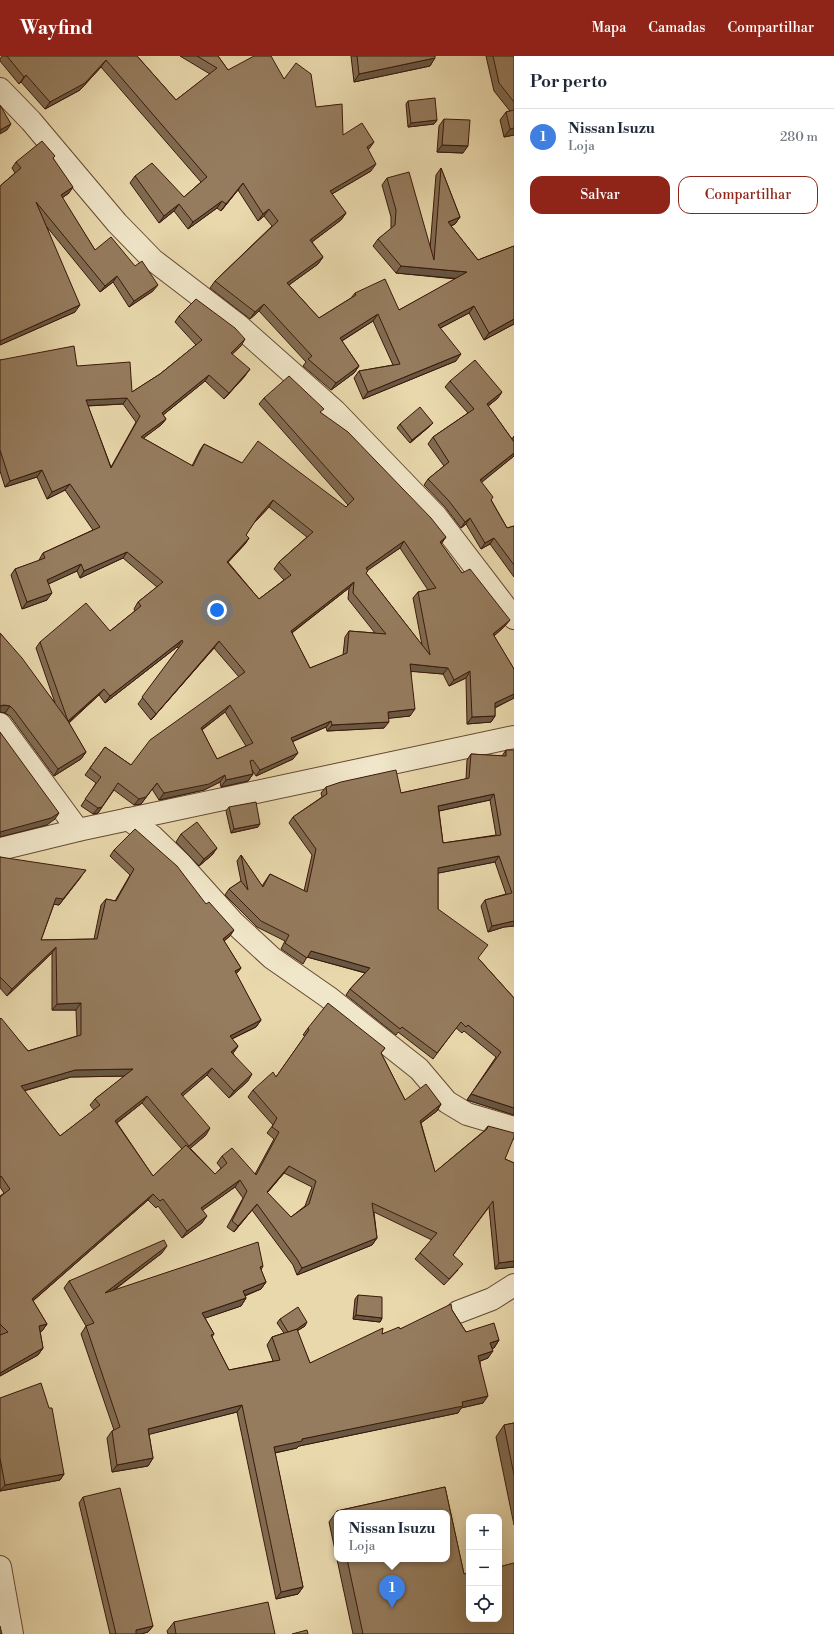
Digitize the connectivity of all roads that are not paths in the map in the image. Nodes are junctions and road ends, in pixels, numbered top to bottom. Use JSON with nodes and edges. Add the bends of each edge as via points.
{"nodes":[{"id":1,"x":0,"y":89,"type":"edge"},
{"id":2,"x":514,"y":618,"type":"edge"},
{"id":3,"x":0,"y":724,"type":"edge"},
{"id":4,"x":514,"y":737,"type":"edge"},
{"id":5,"x":128,"y":819,"type":"junction"},
{"id":6,"x":78,"y":830,"type":"junction"},
{"id":7,"x":0,"y":849,"type":"edge"},
{"id":8,"x":514,"y":1128,"type":"edge"},
{"id":9,"x":514,"y":1285,"type":"edge"},
{"id":10,"x":458,"y":1312,"type":"dead end"},
{"id":11,"x":0,"y":1567,"type":"edge"},
{"id":12,"x":12,"y":1634,"type":"edge"}],
"edges":[{"from":1,"to":2,"type":"street","via":[[36,127],[117,223],[153,260],[238,325],[335,411],[436,516]]},
{"from":3,"to":6,"type":"street"},
{"from":4,"to":5,"type":"street"},
{"from":5,"to":6,"type":"street"},
{"from":5,"to":8,"type":"street","via":[[152,836],[233,922],[272,958],[328,997],[419,1069],[447,1102],[467,1114]]},
{"from":6,"to":7,"type":"street"},
{"from":9,"to":10,"type":"street","via":[[492,1299]]},
{"from":11,"to":12,"type":"street"}]}
